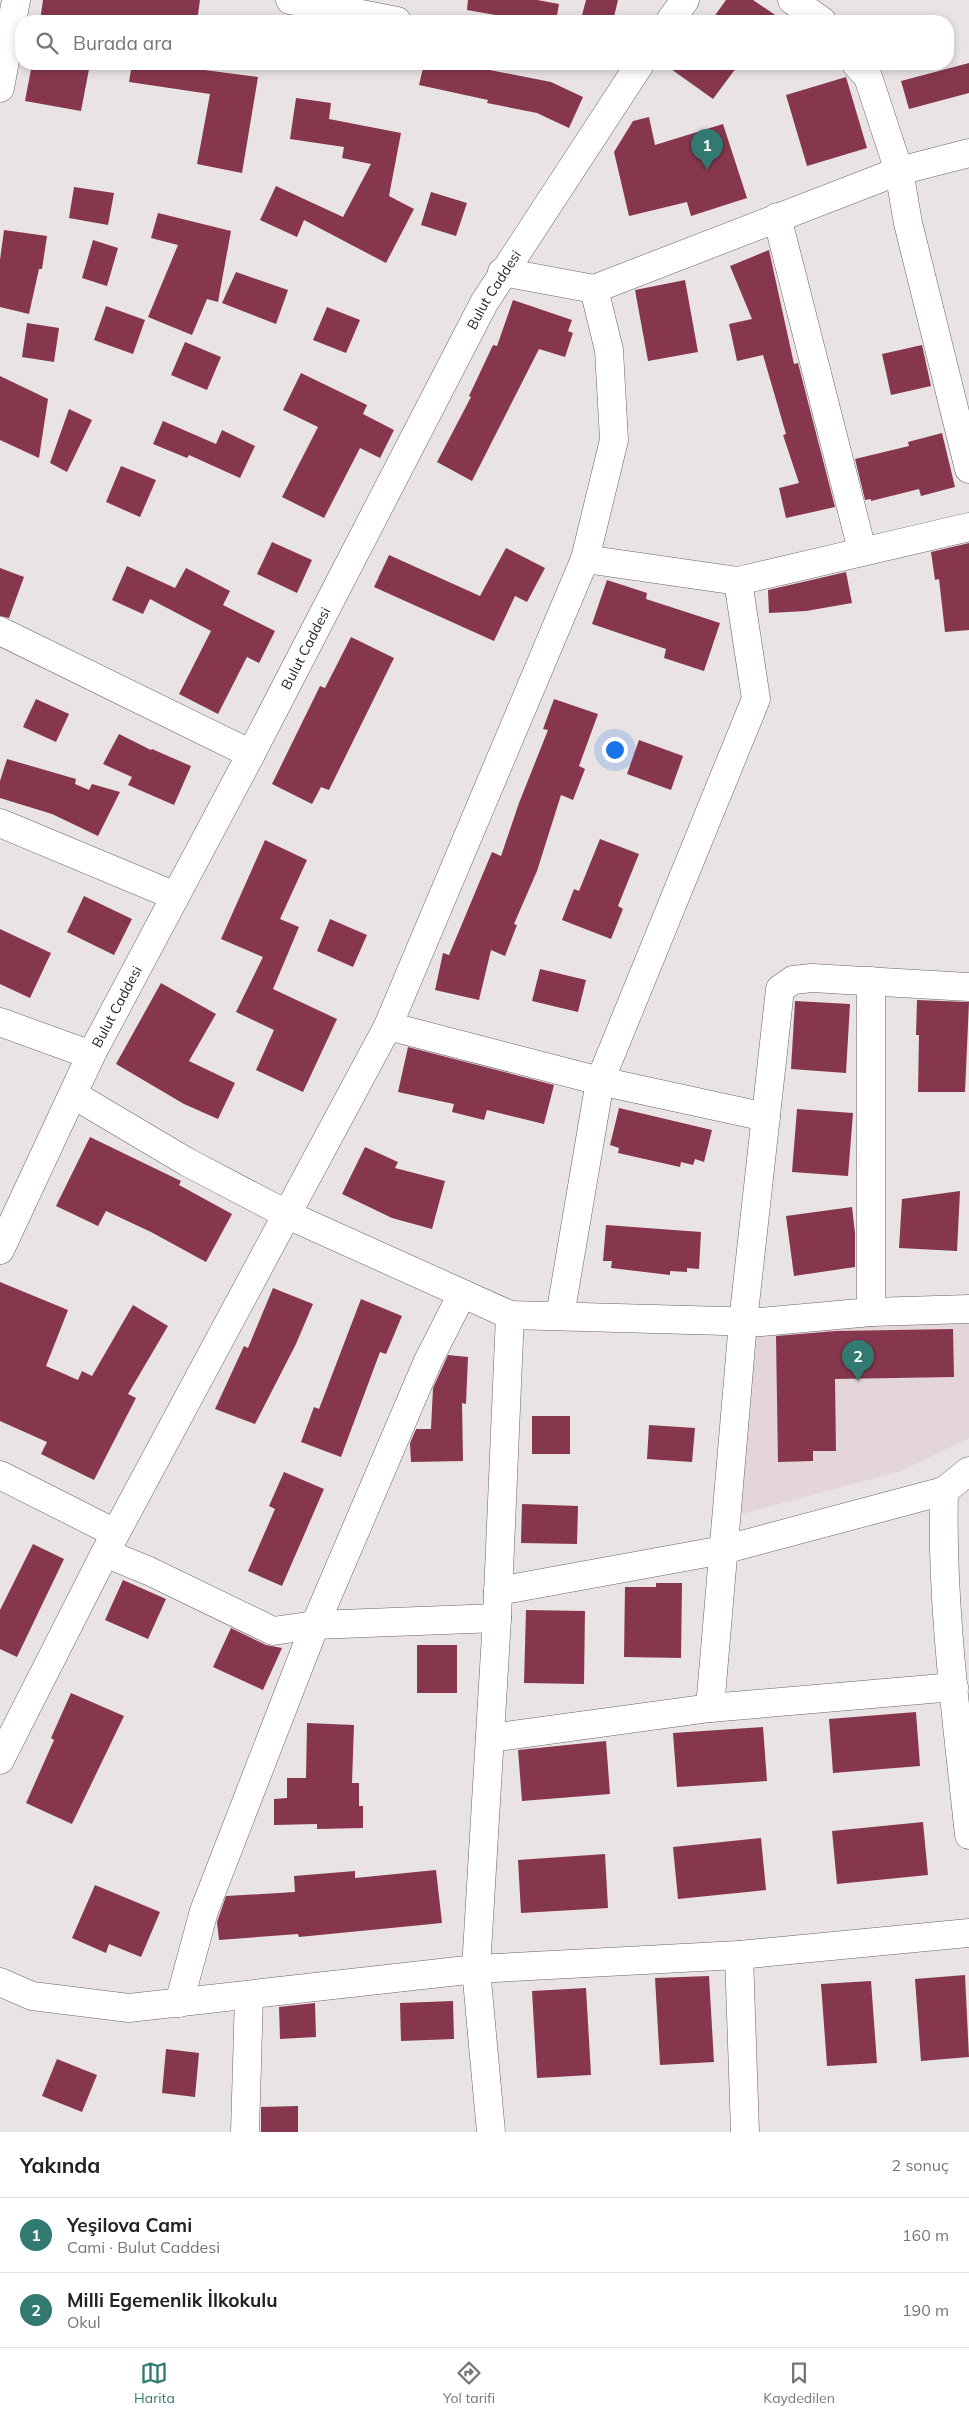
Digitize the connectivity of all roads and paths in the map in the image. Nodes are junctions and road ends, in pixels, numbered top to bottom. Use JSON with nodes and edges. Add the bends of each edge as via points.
{"nodes":[{"id":1,"x":16,"y":0,"type":"edge"},
{"id":2,"x":290,"y":0,"type":"edge"},
{"id":3,"x":685,"y":0,"type":"edge"},
{"id":4,"x":792,"y":0,"type":"edge"},
{"id":5,"x":366,"y":15,"type":"edge"},
{"id":6,"x":674,"y":15,"type":"edge"},
{"id":7,"x":813,"y":15,"type":"edge"},
{"id":8,"x":627,"y":70,"type":"edge"},
{"id":9,"x":861,"y":70,"type":"edge"},
{"id":10,"x":0,"y":88,"type":"edge"},
{"id":11,"x":969,"y":154,"type":"edge"},
{"id":12,"x":899,"y":171,"type":"junction"},
{"id":13,"x":777,"y":217,"type":"junction"},
{"id":14,"x":502,"y":272,"type":"junction"},
{"id":15,"x":594,"y":289,"type":"junction"},
{"id":16,"x":969,"y":469,"type":"edge"},
{"id":17,"x":969,"y":527,"type":"edge"},
{"id":18,"x":862,"y":550,"type":"junction"},
{"id":19,"x":585,"y":560,"type":"junction"},
{"id":20,"x":738,"y":581,"type":"junction"},
{"id":21,"x":0,"y":631,"type":"edge"},
{"id":22,"x":251,"y":754,"type":"junction"},
{"id":23,"x":0,"y":823,"type":"edge"},
{"id":24,"x":175,"y":896,"type":"junction"},
{"id":25,"x":871,"y":981,"type":"junction"},
{"id":26,"x":969,"y":987,"type":"edge"},
{"id":27,"x":0,"y":1022,"type":"edge"},
{"id":28,"x":388,"y":1026,"type":"junction"},
{"id":29,"x":91,"y":1055,"type":"junction"},
{"id":30,"x":600,"y":1081,"type":"junction"},
{"id":31,"x":74,"y":1095,"type":"junction"},
{"id":32,"x":766,"y":1117,"type":"junction"},
{"id":33,"x":288,"y":1214,"type":"junction"},
{"id":34,"x":0,"y":1249,"type":"edge"},
{"id":35,"x":462,"y":1294,"type":"junction"},
{"id":36,"x":969,"y":1309,"type":"edge"},
{"id":37,"x":871,"y":1312,"type":"junction"},
{"id":38,"x":510,"y":1314,"type":"junction"},
{"id":39,"x":560,"y":1316,"type":"junction"},
{"id":40,"x":743,"y":1322,"type":"junction"},
{"id":41,"x":969,"y":1471,"type":"edge"},
{"id":42,"x":0,"y":1475,"type":"edge"},
{"id":43,"x":944,"y":1490,"type":"junction"},
{"id":44,"x":110,"y":1543,"type":"junction"},
{"id":45,"x":723,"y":1550,"type":"junction"},
{"id":46,"x":498,"y":1605,"type":"junction"},
{"id":47,"x":315,"y":1625,"type":"junction"},
{"id":48,"x":954,"y":1687,"type":"junction"},
{"id":49,"x":710,"y":1708,"type":"junction"},
{"id":50,"x":490,"y":1738,"type":"junction"},
{"id":51,"x":0,"y":1760,"type":"edge"},
{"id":52,"x":969,"y":1835,"type":"edge"},
{"id":53,"x":969,"y":1933,"type":"edge"},
{"id":54,"x":739,"y":1955,"type":"junction"},
{"id":55,"x":476,"y":1969,"type":"junction"},
{"id":56,"x":0,"y":1982,"type":"edge"},
{"id":57,"x":249,"y":1995,"type":"junction"},
{"id":58,"x":179,"y":2003,"type":"junction"},
{"id":59,"x":244,"y":2132,"type":"edge"},
{"id":60,"x":491,"y":2132,"type":"edge"},
{"id":61,"x":745,"y":2132,"type":"edge"}],
"edges":[{"from":1,"to":10,"type":"street"},
{"from":2,"to":5,"type":"street"},
{"from":3,"to":6,"type":"street"},
{"from":4,"to":7,"type":"street"},
{"from":8,"to":14,"type":"street","name":"Bulut Caddesi"},
{"from":9,"to":12,"type":"street","via":[[868,78]]},
{"from":11,"to":12,"type":"street"},
{"from":12,"to":13,"type":"street"},
{"from":12,"to":16,"type":"street","via":[[908,223]]},
{"from":13,"to":15,"type":"street"},
{"from":13,"to":18,"type":"street"},
{"from":14,"to":15,"type":"street"},
{"from":14,"to":22,"type":"street","name":"Bulut Caddesi"},
{"from":15,"to":19,"type":"street","via":[[609,350],[614,440]]},
{"from":17,"to":18,"type":"street"},
{"from":18,"to":20,"type":"street"},
{"from":19,"to":20,"type":"street"},
{"from":19,"to":28,"type":"street"},
{"from":20,"to":30,"type":"street","via":[[756,699]]},
{"from":21,"to":22,"type":"street"},
{"from":22,"to":24,"type":"street","name":"Bulut Caddesi"},
{"from":23,"to":24,"type":"street"},
{"from":24,"to":29,"type":"street","name":"Bulut Caddesi"},
{"from":25,"to":26,"type":"street"},
{"from":25,"to":32,"type":"street","via":[[812,978],[793,980],[780,989]]},
{"from":25,"to":37,"type":"street"},
{"from":27,"to":29,"type":"street"},
{"from":28,"to":30,"type":"street"},
{"from":28,"to":33,"type":"street"},
{"from":29,"to":31,"type":"street","name":"Bulut Caddesi"},
{"from":30,"to":32,"type":"street"},
{"from":30,"to":39,"type":"street"},
{"from":31,"to":33,"type":"street","via":[[188,1162]]},
{"from":31,"to":34,"type":"street","name":"Bulut Caddesi"},
{"from":32,"to":40,"type":"street"},
{"from":33,"to":35,"type":"street"},
{"from":33,"to":44,"type":"street"},
{"from":35,"to":38,"type":"street"},
{"from":35,"to":47,"type":"street","via":[[428,1361]]},
{"from":36,"to":37,"type":"street"},
{"from":37,"to":40,"type":"street"},
{"from":38,"to":39,"type":"street"},
{"from":38,"to":46,"type":"street"},
{"from":39,"to":40,"type":"street"},
{"from":40,"to":45,"type":"street"},
{"from":41,"to":43,"type":"street"},
{"from":42,"to":44,"type":"street"},
{"from":43,"to":45,"type":"street"},
{"from":43,"to":48,"type":"street","via":[[943,1529]]},
{"from":44,"to":47,"type":"street","via":[[149,1571],[273,1631]]},
{"from":44,"to":51,"type":"street"},
{"from":45,"to":46,"type":"street"},
{"from":45,"to":49,"type":"street"},
{"from":46,"to":47,"type":"street"},
{"from":46,"to":50,"type":"street"},
{"from":47,"to":58,"type":"street","via":[[204,1911]]},
{"from":48,"to":49,"type":"street"},
{"from":48,"to":52,"type":"street"},
{"from":49,"to":50,"type":"street"},
{"from":50,"to":55,"type":"street"},
{"from":53,"to":54,"type":"street"},
{"from":54,"to":55,"type":"street"},
{"from":54,"to":61,"type":"street"},
{"from":55,"to":57,"type":"street"},
{"from":55,"to":60,"type":"street"},
{"from":56,"to":58,"type":"street","via":[[32,1996],[129,2008]]},
{"from":57,"to":58,"type":"street"},
{"from":57,"to":59,"type":"street"}]}
